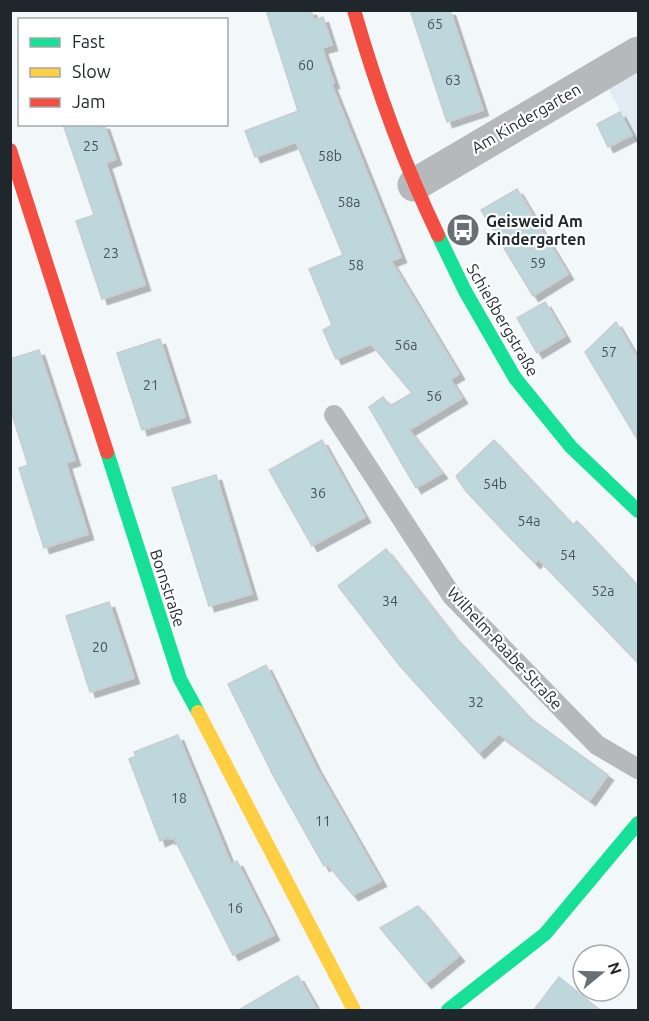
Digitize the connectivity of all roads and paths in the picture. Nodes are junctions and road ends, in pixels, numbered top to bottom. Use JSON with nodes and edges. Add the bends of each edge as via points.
{"nodes":[{"id":1,"x":354,"y":10,"type":"edge"},
{"id":2,"x":639,"y":53,"type":"edge"},
{"id":3,"x":10,"y":150,"type":"edge"},
{"id":4,"x":414,"y":185,"type":"junction"},
{"id":5,"x":334,"y":415,"type":"dead end"},
{"id":6,"x":639,"y":511,"type":"edge"},
{"id":7,"x":639,"y":769,"type":"edge"},
{"id":8,"x":639,"y":823,"type":"edge"},
{"id":9,"x":354,"y":1011,"type":"edge"},
{"id":10,"x":448,"y":1011,"type":"edge"}],
"edges":[{"from":1,"to":4,"type":"street","name":"Schießbergstraße","via":[[372,73]]},
{"from":2,"to":4,"type":"street","name":"Am Kindergarten"},
{"from":3,"to":9,"type":"street","name":"Bornstraße","via":[[180,679]]},
{"from":4,"to":6,"type":"street","name":"Schießbergstraße","via":[[465,291],[515,378],[571,447]]},
{"from":5,"to":7,"type":"lane","name":"Wilhelm-Raabe-Straße","via":[[452,596],[597,745]]},
{"from":8,"to":10,"type":"street","via":[[545,934]]}]}
